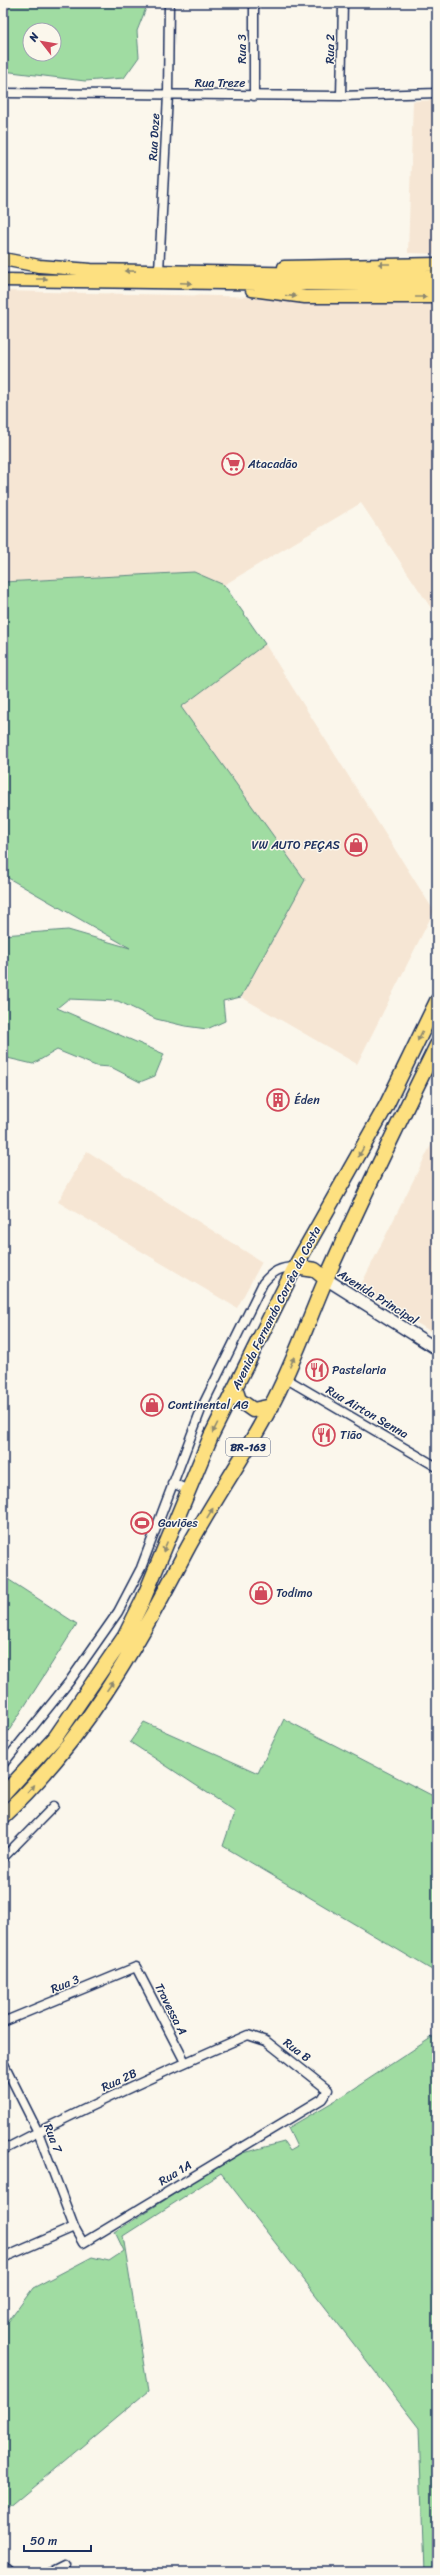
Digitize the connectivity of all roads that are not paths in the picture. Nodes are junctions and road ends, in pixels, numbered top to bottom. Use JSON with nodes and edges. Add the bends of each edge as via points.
{"nodes":[{"id":1,"x":169,"y":3,"type":"edge"},
{"id":2,"x":254,"y":3,"type":"edge"},
{"id":3,"x":343,"y":3,"type":"edge"},
{"id":4,"x":3,"y":93,"type":"edge"},
{"id":5,"x":437,"y":93,"type":"edge"},
{"id":6,"x":168,"y":95,"type":"junction"},
{"id":7,"x":254,"y":96,"type":"junction"},
{"id":8,"x":341,"y":96,"type":"junction"},
{"id":9,"x":3,"y":259,"type":"edge"},
{"id":10,"x":437,"y":264,"type":"edge"},
{"id":11,"x":159,"y":271,"type":"junction"},
{"id":12,"x":437,"y":276,"type":"edge"},
{"id":13,"x":211,"y":278,"type":"junction"},
{"id":14,"x":3,"y":280,"type":"edge"},
{"id":15,"x":437,"y":286,"type":"edge"},
{"id":16,"x":437,"y":297,"type":"edge"},
{"id":17,"x":437,"y":1001,"type":"edge"},
{"id":18,"x":437,"y":1044,"type":"edge"},
{"id":19,"x":294,"y":1267,"type":"junction"},
{"id":20,"x":326,"y":1279,"type":"junction"},
{"id":21,"x":437,"y":1349,"type":"edge"},
{"id":22,"x":285,"y":1378,"type":"junction"},
{"id":23,"x":235,"y":1388,"type":"junction"},
{"id":24,"x":272,"y":1406,"type":"junction"},
{"id":25,"x":437,"y":1467,"type":"edge"},
{"id":26,"x":172,"y":1483,"type":"junction"},
{"id":27,"x":189,"y":1490,"type":"junction"},
{"id":28,"x":3,"y":1764,"type":"edge"},
{"id":29,"x":3,"y":1795,"type":"edge"},
{"id":30,"x":54,"y":1806,"type":"dead end"},
{"id":31,"x":3,"y":1816,"type":"edge"},
{"id":32,"x":3,"y":1858,"type":"edge"},
{"id":33,"x":136,"y":1967,"type":"joint"},
{"id":34,"x":3,"y":2022,"type":"edge"},
{"id":35,"x":248,"y":2034,"type":"joint"},
{"id":36,"x":3,"y":2062,"type":"edge"},
{"id":37,"x":185,"y":2062,"type":"junction"},
{"id":38,"x":328,"y":2090,"type":"joint"},
{"id":39,"x":38,"y":2132,"type":"junction"},
{"id":40,"x":3,"y":2150,"type":"edge"},
{"id":41,"x":74,"y":2227,"type":"junction"},
{"id":42,"x":83,"y":2243,"type":"joint"},
{"id":43,"x":3,"y":2258,"type":"edge"},
{"id":44,"x":66,"y":2564,"type":"dead end"},
{"id":45,"x":3,"y":2566,"type":"edge"},
{"id":46,"x":10,"y":2572,"type":"edge"},
{"id":47,"x":50,"y":2572,"type":"edge"}],
"edges":[{"from":1,"to":6,"type":"street","name":"Rua Doze"},
{"from":2,"to":7,"type":"street","name":"Rua 3"},
{"from":3,"to":8,"type":"street","name":"Rua 2"},
{"from":4,"to":6,"type":"street","name":"Rua Treze"},
{"from":5,"to":8,"type":"street","name":"Rua Treze"},
{"from":6,"to":7,"type":"street","name":"Rua Treze"},
{"from":6,"to":11,"type":"street","name":"Rua Doze"},
{"from":7,"to":8,"type":"street","name":"Rua Treze"},
{"from":11,"to":9,"type":"main road","one_way":true,"via":[[60,268]]},
{"from":10,"to":13,"type":"main road","one_way":true,"via":[[342,264]]},
{"from":11,"to":13,"type":"main road"},
{"from":12,"to":13,"type":"main road"},
{"from":14,"to":13,"type":"main road","one_way":true},
{"from":13,"to":15,"type":"main road"},
{"from":13,"to":16,"type":"main road","one_way":true,"via":[[305,297]]},
{"from":17,"to":19,"type":"highway","name":"Avenida Fernando Corrêa da Costa","number":"BR-163","one_way":true,"via":[[370,1135]]},
{"from":18,"to":20,"type":"highway","number":"BR-163","via":[[378,1164]]},
{"from":19,"to":20,"type":"highway","via":[[315,1270]]},
{"from":19,"to":23,"type":"highway","name":"Avenida Fernando Corrêa da Costa","number":"BR-163"},
{"from":19,"to":26,"type":"street","via":[[282,1267],[270,1274],[263,1284],[202,1407]]},
{"from":20,"to":21,"type":"street","name":"Avenida Principal"},
{"from":22,"to":20,"type":"highway","number":"BR-163","one_way":true},
{"from":22,"to":24,"type":"highway","number":"BR-163"},
{"from":22,"to":25,"type":"street","name":"Rua Airton Senna"},
{"from":23,"to":24,"type":"highway","via":[[239,1400],[253,1410]]},
{"from":23,"to":27,"type":"highway","name":"Avenida Fernando Corrêa da Costa","number":"BR-163","one_way":true,"via":[[211,1436]]},
{"from":31,"to":24,"type":"highway","number":"BR-163","one_way":true,"via":[[29,1792],[78,1732],[122,1669],[164,1596],[186,1551]]},
{"from":26,"to":27,"type":"street"},
{"from":26,"to":28,"type":"street","via":[[141,1568],[118,1612],[69,1682]]},
{"from":27,"to":29,"type":"highway","name":"Avenida Fernando Corrêa da Costa","number":"BR-163","one_way":true,"via":[[143,1600],[125,1636],[55,1738]]},
{"from":30,"to":32,"type":"street"},
{"from":33,"to":34,"type":"street","name":"Rua 3"},
{"from":33,"to":37,"type":"street","name":"Travessa A"},
{"from":35,"to":37,"type":"street","name":"Rua 2B"},
{"from":35,"to":38,"type":"street","name":"Rua B","via":[[266,2041]]},
{"from":36,"to":39,"type":"street","name":"Rua 7"},
{"from":37,"to":39,"type":"street","name":"Rua 2B"},
{"from":38,"to":42,"type":"street","name":"Rua 1A","via":[[322,2099]]},
{"from":39,"to":40,"type":"street","name":"Rua 2B"},
{"from":39,"to":41,"type":"street","name":"Rua 7"},
{"from":41,"to":42,"type":"street","name":"Rua 7"},
{"from":41,"to":43,"type":"street"},
{"from":44,"to":47,"type":"street"},
{"from":45,"to":46,"type":"street"}]}
